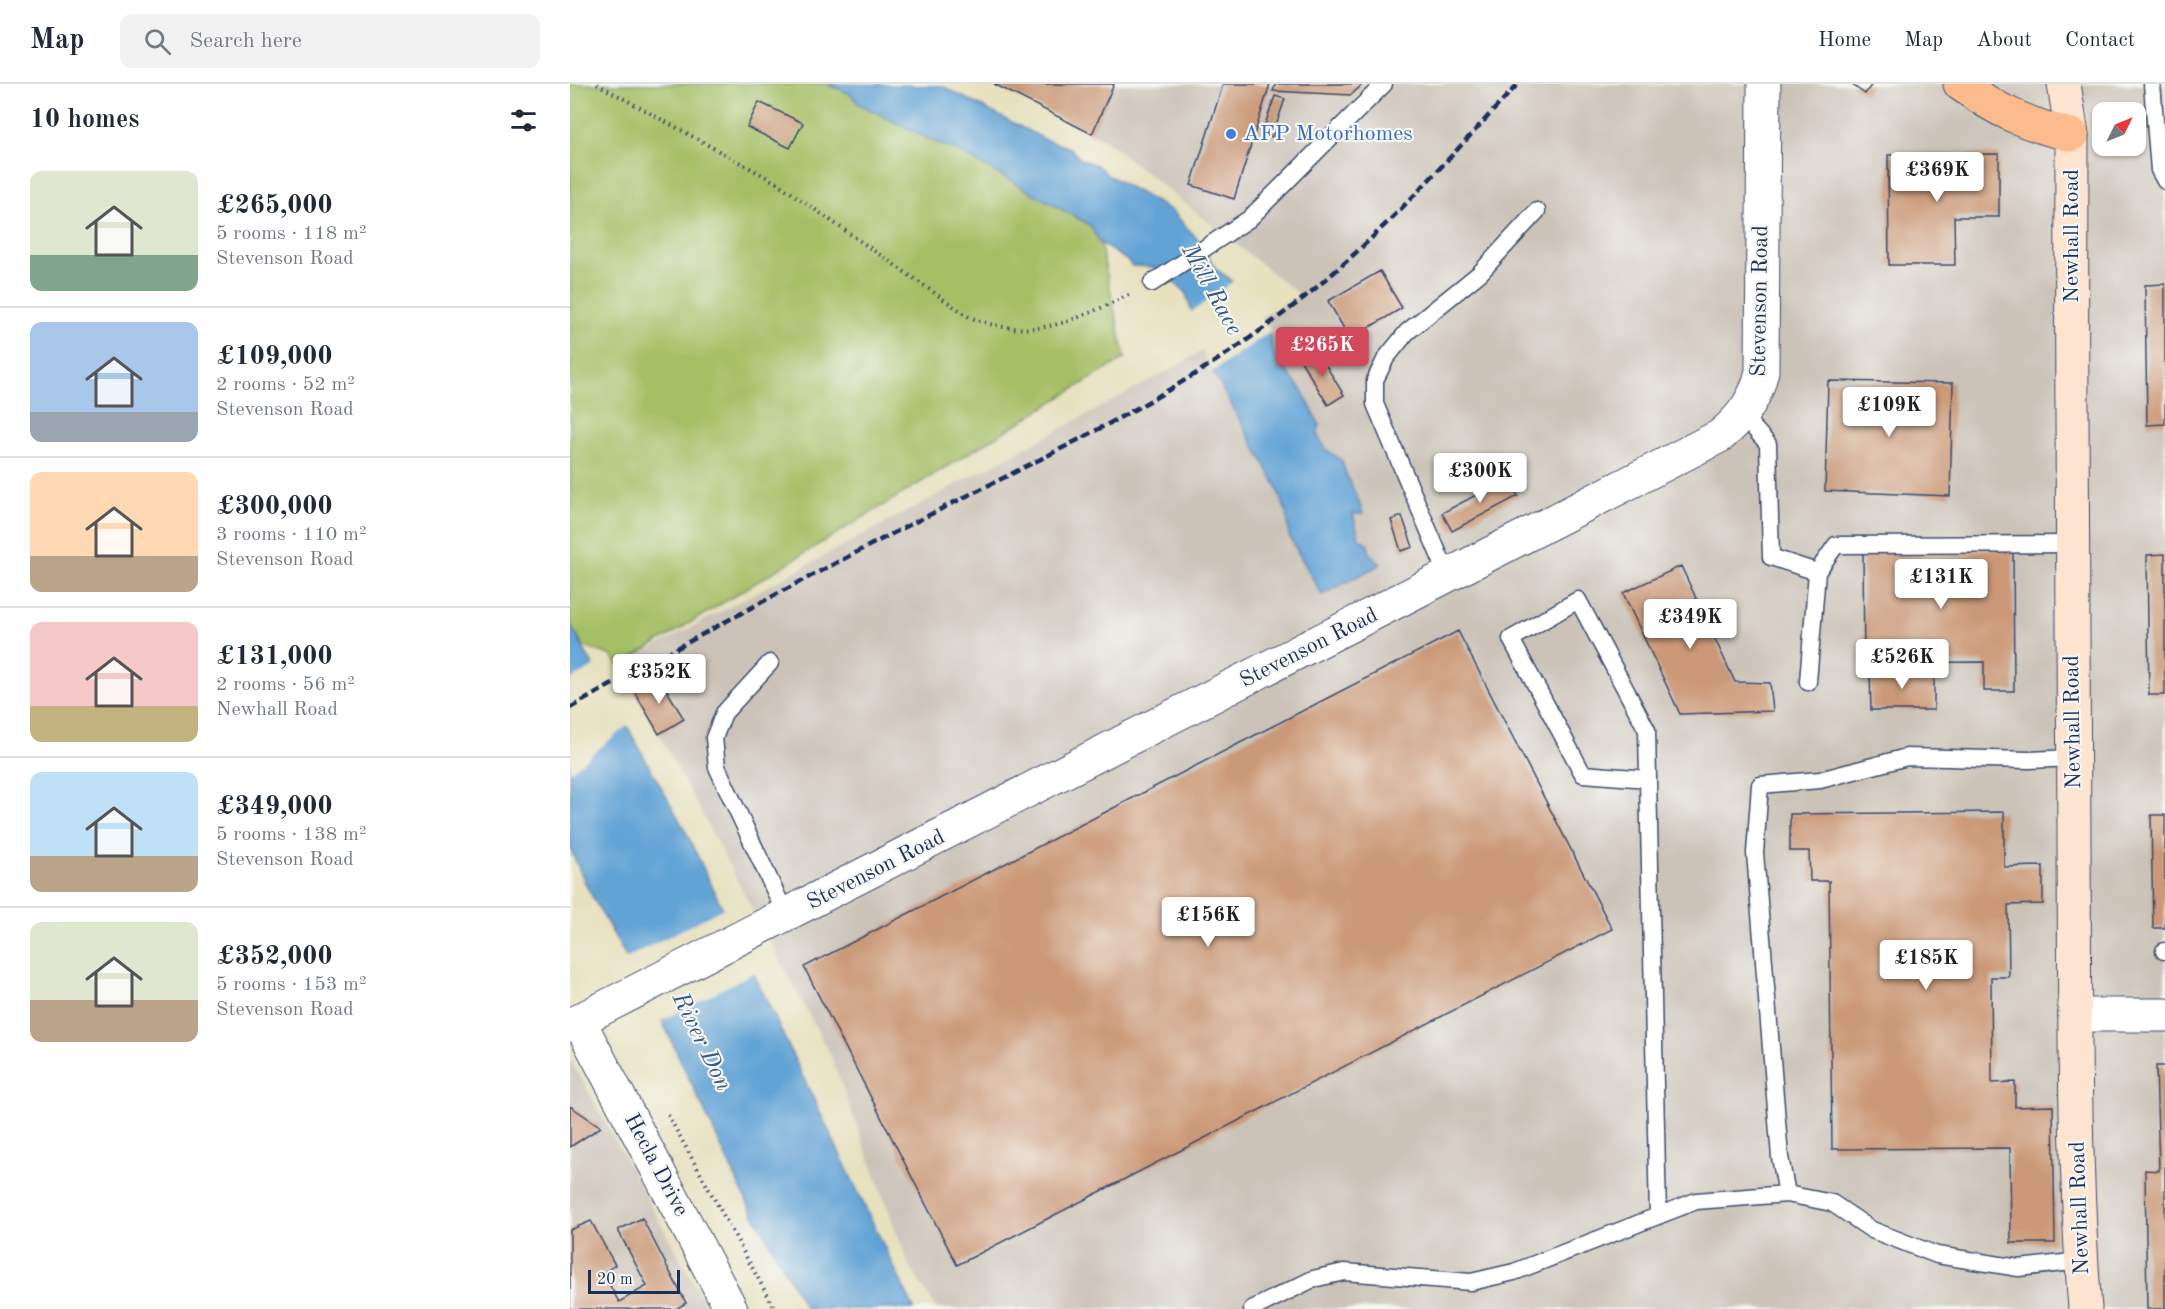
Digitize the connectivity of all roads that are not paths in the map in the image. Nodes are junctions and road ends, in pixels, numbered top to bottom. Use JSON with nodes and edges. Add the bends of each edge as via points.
{"nodes":[{"id":1,"x":1384,"y":84,"type":"edge"},
{"id":2,"x":1764,"y":84,"type":"edge"},
{"id":3,"x":2064,"y":84,"type":"edge"},
{"id":4,"x":2089,"y":84,"type":"edge"},
{"id":5,"x":2152,"y":84,"type":"edge"},
{"id":6,"x":1964,"y":85,"type":"edge"},
{"id":7,"x":2072,"y":135,"type":"junction"},
{"id":8,"x":2165,"y":181,"type":"edge"},
{"id":9,"x":1537,"y":211,"type":"dead end"},
{"id":10,"x":1152,"y":283,"type":"road end"},
{"id":11,"x":1742,"y":415,"type":"junction"},
{"id":12,"x":2071,"y":544,"type":"junction"},
{"id":13,"x":1818,"y":572,"type":"junction"},
{"id":14,"x":1448,"y":576,"type":"junction"},
{"id":15,"x":770,"y":663,"type":"dead end"},
{"id":16,"x":1808,"y":682,"type":"dead end"},
{"id":17,"x":2073,"y":758,"type":"junction"},
{"id":18,"x":1648,"y":779,"type":"junction"},
{"id":19,"x":786,"y":915,"type":"junction"},
{"id":20,"x":2075,"y":1015,"type":"junction"},
{"id":21,"x":2165,"y":1015,"type":"edge"},
{"id":22,"x":574,"y":1023,"type":"edge"},
{"id":23,"x":1787,"y":1194,"type":"junction"},
{"id":24,"x":1658,"y":1216,"type":"junction"},
{"id":25,"x":2081,"y":1262,"type":"junction"},
{"id":26,"x":732,"y":1309,"type":"edge"},
{"id":27,"x":1252,"y":1309,"type":"edge"},
{"id":28,"x":2085,"y":1309,"type":"edge"}],
"edges":[{"from":1,"to":10,"type":"lane","via":[[1271,200],[1226,238]]},
{"from":2,"to":11,"type":"street","name":"Stevenson Road","via":[[1762,371],[1758,389]]},
{"from":3,"to":7,"type":"main road","name":"Newhall Road"},
{"from":4,"to":7,"type":"main road","name":"Newhall Road"},
{"from":5,"to":8,"type":"lane","via":[[2159,170]]},
{"from":6,"to":7,"type":"main road","via":[[2012,117]]},
{"from":7,"to":12,"type":"main road","name":"Newhall Road"},
{"from":9,"to":14,"type":"lane","via":[[1480,273],[1407,332],[1386,358],[1375,380],[1375,404]]},
{"from":11,"to":13,"type":"lane","via":[[1768,444],[1771,557]]},
{"from":11,"to":14,"type":"street","name":"Stevenson Road","via":[[1706,444]]},
{"from":12,"to":13,"type":"lane","via":[[1836,545]]},
{"from":12,"to":17,"type":"main road","name":"Newhall Road"},
{"from":13,"to":16,"type":"lane"},
{"from":14,"to":19,"type":"street","name":"Stevenson Road"},
{"from":15,"to":19,"type":"lane","via":[[724,714],[714,738],[717,767]]},
{"from":17,"to":20,"type":"main road","name":"Newhall Road"},
{"from":17,"to":23,"type":"lane","via":[[1907,757],[1820,780],[1760,785],[1755,853],[1780,1157]]},
{"from":18,"to":18,"type":"lane","via":[[1647,730],[1578,600],[1511,639],[1583,774]]},
{"from":18,"to":24,"type":"lane"},
{"from":19,"to":22,"type":"street","name":"Stevenson Road"},
{"from":20,"to":21,"type":"street"},
{"from":20,"to":25,"type":"main road","name":"Newhall Road"},
{"from":22,"to":26,"type":"street","name":"Hecla Drive"},
{"from":23,"to":24,"type":"lane","via":[[1696,1202]]},
{"from":23,"to":25,"type":"lane","via":[[1832,1203],[1872,1230],[1937,1255],[2019,1268]]},
{"from":24,"to":27,"type":"lane","via":[[1514,1272],[1471,1282],[1344,1272],[1313,1279]]},
{"from":25,"to":28,"type":"main road","name":"Newhall Road"}]}
